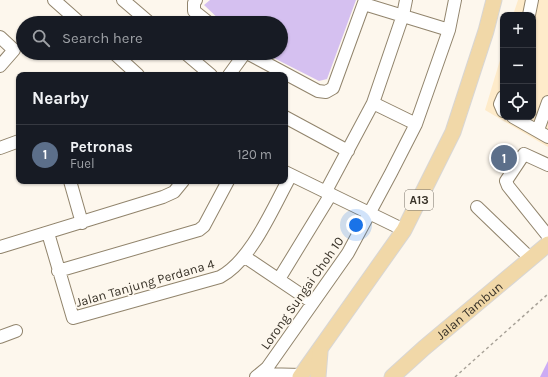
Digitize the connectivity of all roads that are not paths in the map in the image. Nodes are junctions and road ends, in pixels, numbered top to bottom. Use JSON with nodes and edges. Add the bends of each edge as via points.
{"nodes":[{"id":1,"x":196,"y":0,"type":"edge"},
{"id":2,"x":406,"y":0,"type":"edge"},
{"id":3,"x":455,"y":0,"type":"edge"},
{"id":4,"x":494,"y":0,"type":"edge"},
{"id":5,"x":532,"y":0,"type":"edge"},
{"id":6,"x":126,"y":1,"type":"edge"},
{"id":7,"x":62,"y":2,"type":"edge"},
{"id":8,"x":364,"y":2,"type":"edge"},
{"id":9,"x":529,"y":12,"type":"edge"},
{"id":10,"x":403,"y":15,"type":"junction"},
{"id":11,"x":74,"y":16,"type":"edge"},
{"id":12,"x":142,"y":16,"type":"edge"},
{"id":13,"x":200,"y":16,"type":"edge"},
{"id":14,"x":449,"y":30,"type":"junction"},
{"id":15,"x":0,"y":37,"type":"edge"},
{"id":16,"x":121,"y":60,"type":"edge"},
{"id":17,"x":193,"y":60,"type":"edge"},
{"id":18,"x":241,"y":60,"type":"edge"},
{"id":19,"x":259,"y":60,"type":"edge"},
{"id":20,"x":0,"y":66,"type":"edge"},
{"id":21,"x":134,"y":72,"type":"edge"},
{"id":22,"x":207,"y":72,"type":"edge"},
{"id":23,"x":231,"y":72,"type":"edge"},
{"id":24,"x":281,"y":72,"type":"edge"},
{"id":25,"x":288,"y":76,"type":"edge"},
{"id":26,"x":548,"y":102,"type":"edge"},
{"id":27,"x":373,"y":103,"type":"junction"},
{"id":28,"x":288,"y":120,"type":"edge"},
{"id":29,"x":519,"y":120,"type":"edge"},
{"id":30,"x":416,"y":124,"type":"junction"},
{"id":31,"x":538,"y":130,"type":"junction"},
{"id":32,"x":548,"y":137,"type":"edge"},
{"id":33,"x":16,"y":142,"type":"edge"},
{"id":34,"x":0,"y":148,"type":"edge"},
{"id":35,"x":348,"y":151,"type":"junction"},
{"id":36,"x":548,"y":165,"type":"edge"},
{"id":37,"x":288,"y":174,"type":"edge"},
{"id":38,"x":71,"y":184,"type":"edge"},
{"id":39,"x":181,"y":184,"type":"edge"},
{"id":40,"x":226,"y":184,"type":"edge"},
{"id":41,"x":283,"y":184,"type":"edge"},
{"id":42,"x":329,"y":193,"type":"junction"},
{"id":43,"x":477,"y":208,"type":"dead end"},
{"id":44,"x":370,"y":213,"type":"junction"},
{"id":45,"x":82,"y":222,"type":"junction"},
{"id":46,"x":404,"y":230,"type":"junction"},
{"id":47,"x":48,"y":233,"type":"junction"},
{"id":48,"x":548,"y":236,"type":"edge"},
{"id":49,"x":548,"y":244,"type":"edge"},
{"id":50,"x":0,"y":248,"type":"edge"},
{"id":51,"x":245,"y":257,"type":"junction"},
{"id":52,"x":530,"y":258,"type":"junction"},
{"id":53,"x":58,"y":271,"type":"junction"},
{"id":54,"x":279,"y":279,"type":"junction"},
{"id":55,"x":312,"y":302,"type":"junction"},
{"id":56,"x":16,"y":331,"type":"dead end"},
{"id":57,"x":0,"y":337,"type":"edge"},
{"id":58,"x":322,"y":347,"type":"junction"},
{"id":59,"x":258,"y":375,"type":"edge"},
{"id":60,"x":301,"y":376,"type":"edge"},
{"id":61,"x":318,"y":377,"type":"edge"},
{"id":62,"x":392,"y":377,"type":"edge"}],
"edges":[{"from":1,"to":13,"type":"street","via":[[194,11]]},
{"from":2,"to":10,"type":"street"},
{"from":3,"to":14,"type":"street","name":"Lorong Sungai Choh 10"},
{"from":4,"to":46,"type":"main road","number":"A13","via":[[453,132]]},
{"from":5,"to":9,"type":"street"},
{"from":6,"to":12,"type":"street"},
{"from":7,"to":11,"type":"street"},
{"from":8,"to":10,"type":"street"},
{"from":8,"to":25,"type":"street","via":[[330,91],[318,92]]},
{"from":10,"to":14,"type":"street"},
{"from":10,"to":27,"type":"street"},
{"from":14,"to":30,"type":"street","name":"Lorong Sungai Choh 10"},
{"from":15,"to":20,"type":"street","via":[[14,50]]},
{"from":16,"to":21,"type":"street"},
{"from":17,"to":22,"type":"street"},
{"from":18,"to":23,"type":"street"},
{"from":19,"to":24,"type":"street"},
{"from":26,"to":31,"type":"street"},
{"from":27,"to":30,"type":"street"},
{"from":27,"to":35,"type":"street"},
{"from":28,"to":35,"type":"street"},
{"from":29,"to":31,"type":"street"},
{"from":30,"to":44,"type":"street","name":"Lorong Sungai Choh 10"},
{"from":31,"to":32,"type":"street"},
{"from":33,"to":34,"type":"street"},
{"from":35,"to":42,"type":"street"},
{"from":36,"to":48,"type":"street","via":[[524,154],[506,181]]},
{"from":37,"to":42,"type":"street"},
{"from":38,"to":45,"type":"street"},
{"from":39,"to":45,"type":"street","via":[[174,192],[163,197]]},
{"from":40,"to":53,"type":"street","via":[[204,226],[199,230]]},
{"from":41,"to":51,"type":"street","name":"Jalan Tanjung Perdana 4"},
{"from":42,"to":44,"type":"street"},
{"from":42,"to":54,"type":"street"},
{"from":43,"to":52,"type":"street"},
{"from":44,"to":46,"type":"street"},
{"from":44,"to":55,"type":"street","name":"Lorong Sungai Choh 10","via":[[348,253]]},
{"from":45,"to":47,"type":"street"},
{"from":46,"to":58,"type":"main road","number":"A13"},
{"from":47,"to":50,"type":"street"},
{"from":47,"to":53,"type":"street"},
{"from":49,"to":52,"type":"main road","name":"Jalan Tambun"},
{"from":51,"to":53,"type":"street","name":"Jalan Tanjung Perdana 4","via":[[220,277],[73,318]]},
{"from":51,"to":54,"type":"street"},
{"from":52,"to":62,"type":"main road","name":"Jalan Tambun"},
{"from":54,"to":55,"type":"street"},
{"from":55,"to":59,"type":"street","name":"Lorong Sungai Choh 10"},
{"from":56,"to":57,"type":"street"},
{"from":58,"to":60,"type":"main road","number":"A13"},
{"from":58,"to":61,"type":"main road"},
{"from":59,"to":60,"type":"street"}]}
